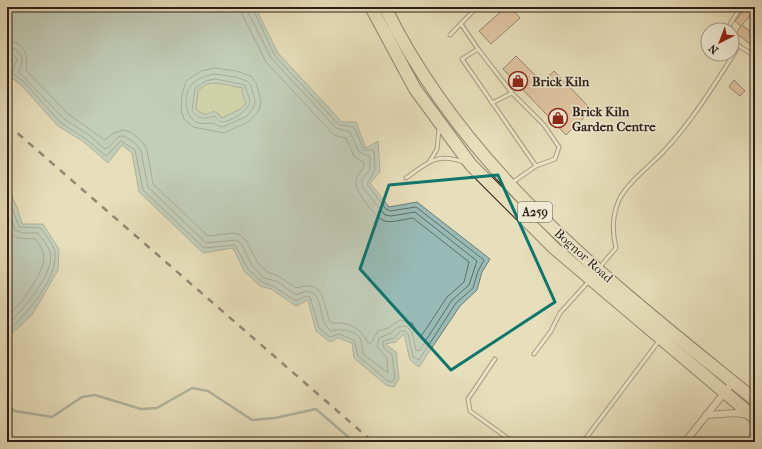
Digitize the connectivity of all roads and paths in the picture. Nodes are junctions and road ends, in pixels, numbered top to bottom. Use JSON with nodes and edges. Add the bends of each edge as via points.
{"nodes":[{"id":1,"x":371,"y":7,"type":"edge"},
{"id":2,"x":385,"y":7,"type":"edge"},
{"id":3,"x":477,"y":7,"type":"edge"},
{"id":4,"x":741,"y":7,"type":"edge"},
{"id":5,"x":731,"y":22,"type":"edge"},
{"id":6,"x":460,"y":24,"type":"junction"},
{"id":7,"x":450,"y":35,"type":"dead end"},
{"id":8,"x":740,"y":47,"type":"edge"},
{"id":9,"x":478,"y":49,"type":"junction"},
{"id":10,"x":755,"y":56,"type":"edge"},
{"id":11,"x":729,"y":62,"type":"edge"},
{"id":12,"x":512,"y":93,"type":"junction"},
{"id":13,"x":492,"y":103,"type":"junction"},
{"id":14,"x":439,"y":122,"type":"junction"},
{"id":15,"x":430,"y":161,"type":"junction"},
{"id":16,"x":471,"y":164,"type":"junction"},
{"id":17,"x":536,"y":166,"type":"junction"},
{"id":18,"x":406,"y":178,"type":"dead end"},
{"id":19,"x":510,"y":185,"type":"junction"},
{"id":20,"x":598,"y":270,"type":"junction"},
{"id":21,"x":590,"y":280,"type":"junction"},
{"id":22,"x":660,"y":340,"type":"junction"},
{"id":23,"x":534,"y":354,"type":"dead end"},
{"id":24,"x":495,"y":359,"type":"dead end"},
{"id":25,"x":733,"y":382,"type":"junction"},
{"id":26,"x":724,"y":393,"type":"junction"},
{"id":27,"x":755,"y":400,"type":"edge"},
{"id":28,"x":706,"y":415,"type":"junction"},
{"id":29,"x":754,"y":417,"type":"edge"},
{"id":30,"x":513,"y":442,"type":"edge"},
{"id":31,"x":578,"y":442,"type":"edge"},
{"id":32,"x":685,"y":442,"type":"edge"}],
"edges":[{"from":1,"to":14,"type":"highway","name":"Bognor Road","number":"A259","via":[[415,89]]},
{"from":2,"to":19,"type":"highway","name":"Bognor Road","number":"A259","via":[[425,78],[459,126]]},
{"from":3,"to":6,"type":"lane"},
{"from":4,"to":5,"type":"lane"},
{"from":6,"to":7,"type":"lane"},
{"from":6,"to":9,"type":"lane"},
{"from":8,"to":10,"type":"lane"},
{"from":9,"to":12,"type":"lane"},
{"from":9,"to":13,"type":"lane","via":[[462,59]]},
{"from":11,"to":20,"type":"lane","via":[[696,113],[620,199],[612,231],[616,248]]},
{"from":12,"to":13,"type":"lane"},
{"from":12,"to":17,"type":"lane","via":[[544,125],[559,148],[555,159]]},
{"from":13,"to":17,"type":"lane"},
{"from":14,"to":15,"type":"lane","via":[[438,149]]},
{"from":14,"to":16,"type":"highway","name":"Bognor Road","number":"A259"},
{"from":15,"to":16,"type":"lane","via":[[452,157]]},
{"from":15,"to":18,"type":"lane"},
{"from":16,"to":21,"type":"highway","name":"Bognor Road","number":"A259","via":[[554,248]]},
{"from":17,"to":19,"type":"lane"},
{"from":19,"to":20,"type":"highway","name":"Bognor Road","number":"A259","via":[[563,239]]},
{"from":20,"to":25,"type":"highway","name":"Bognor Road","number":"A259"},
{"from":21,"to":22,"type":"highway","name":"Bognor Road","number":"A259"},
{"from":21,"to":23,"type":"lane","via":[[560,313],[551,331]]},
{"from":22,"to":26,"type":"highway","name":"Bognor Road","number":"A259"},
{"from":22,"to":31,"type":"lane","via":[[586,438]]},
{"from":24,"to":30,"type":"lane","via":[[468,399],[470,411]]},
{"from":25,"to":26,"type":"street"},
{"from":25,"to":27,"type":"highway","name":"Bognor Road","number":"A259"},
{"from":26,"to":28,"type":"street"},
{"from":26,"to":29,"type":"highway","name":"Bognor Road","number":"A259"},
{"from":28,"to":29,"type":"street","via":[[736,413]]},
{"from":28,"to":32,"type":"street"}]}
